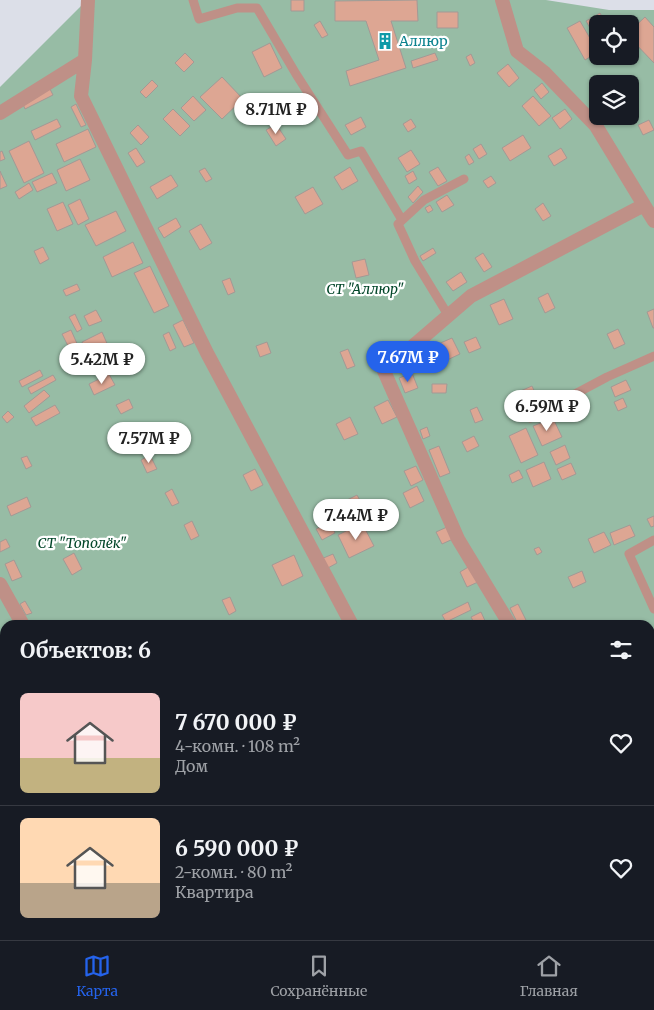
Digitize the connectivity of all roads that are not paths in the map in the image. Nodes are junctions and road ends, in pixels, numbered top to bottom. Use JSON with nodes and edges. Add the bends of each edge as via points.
{"nodes":[{"id":1,"x":88,"y":0,"type":"edge"},
{"id":2,"x":193,"y":0,"type":"edge"},
{"id":3,"x":502,"y":0,"type":"edge"},
{"id":4,"x":85,"y":60,"type":"junction"},
{"id":5,"x":0,"y":113,"type":"edge"},
{"id":6,"x":464,"y":179,"type":"dead end"},
{"id":7,"x":644,"y":205,"type":"junction"},
{"id":8,"x":402,"y":220,"type":"junction"},
{"id":9,"x":654,"y":221,"type":"edge"},
{"id":10,"x":448,"y":315,"type":"junction"},
{"id":11,"x":654,"y":356,"type":"edge"},
{"id":12,"x":530,"y":418,"type":"dead end"},
{"id":13,"x":654,"y":540,"type":"edge"},
{"id":14,"x":0,"y":584,"type":"edge"},
{"id":15,"x":654,"y":609,"type":"edge"},
{"id":16,"x":19,"y":620,"type":"edge"},
{"id":17,"x":349,"y":620,"type":"edge"},
{"id":18,"x":507,"y":620,"type":"edge"}],
"edges":[{"from":1,"to":4,"type":"street"},
{"from":2,"to":8,"type":"lane","via":[[199,18],[236,8],[257,8],[348,155],[361,151]]},
{"from":3,"to":7,"type":"street","via":[[517,51],[545,74],[596,126]]},
{"from":4,"to":5,"type":"street"},
{"from":4,"to":17,"type":"street","via":[[81,96],[206,353]]},
{"from":6,"to":8,"type":"lane","via":[[424,200]]},
{"from":7,"to":9,"type":"street"},
{"from":7,"to":10,"type":"street","via":[[471,296]]},
{"from":8,"to":10,"type":"lane","via":[[398,224],[415,261]]},
{"from":10,"to":18,"type":"street","via":[[384,371],[458,539]]},
{"from":11,"to":12,"type":"lane"},
{"from":13,"to":15,"type":"lane","via":[[629,554]]},
{"from":14,"to":16,"type":"street"}]}
